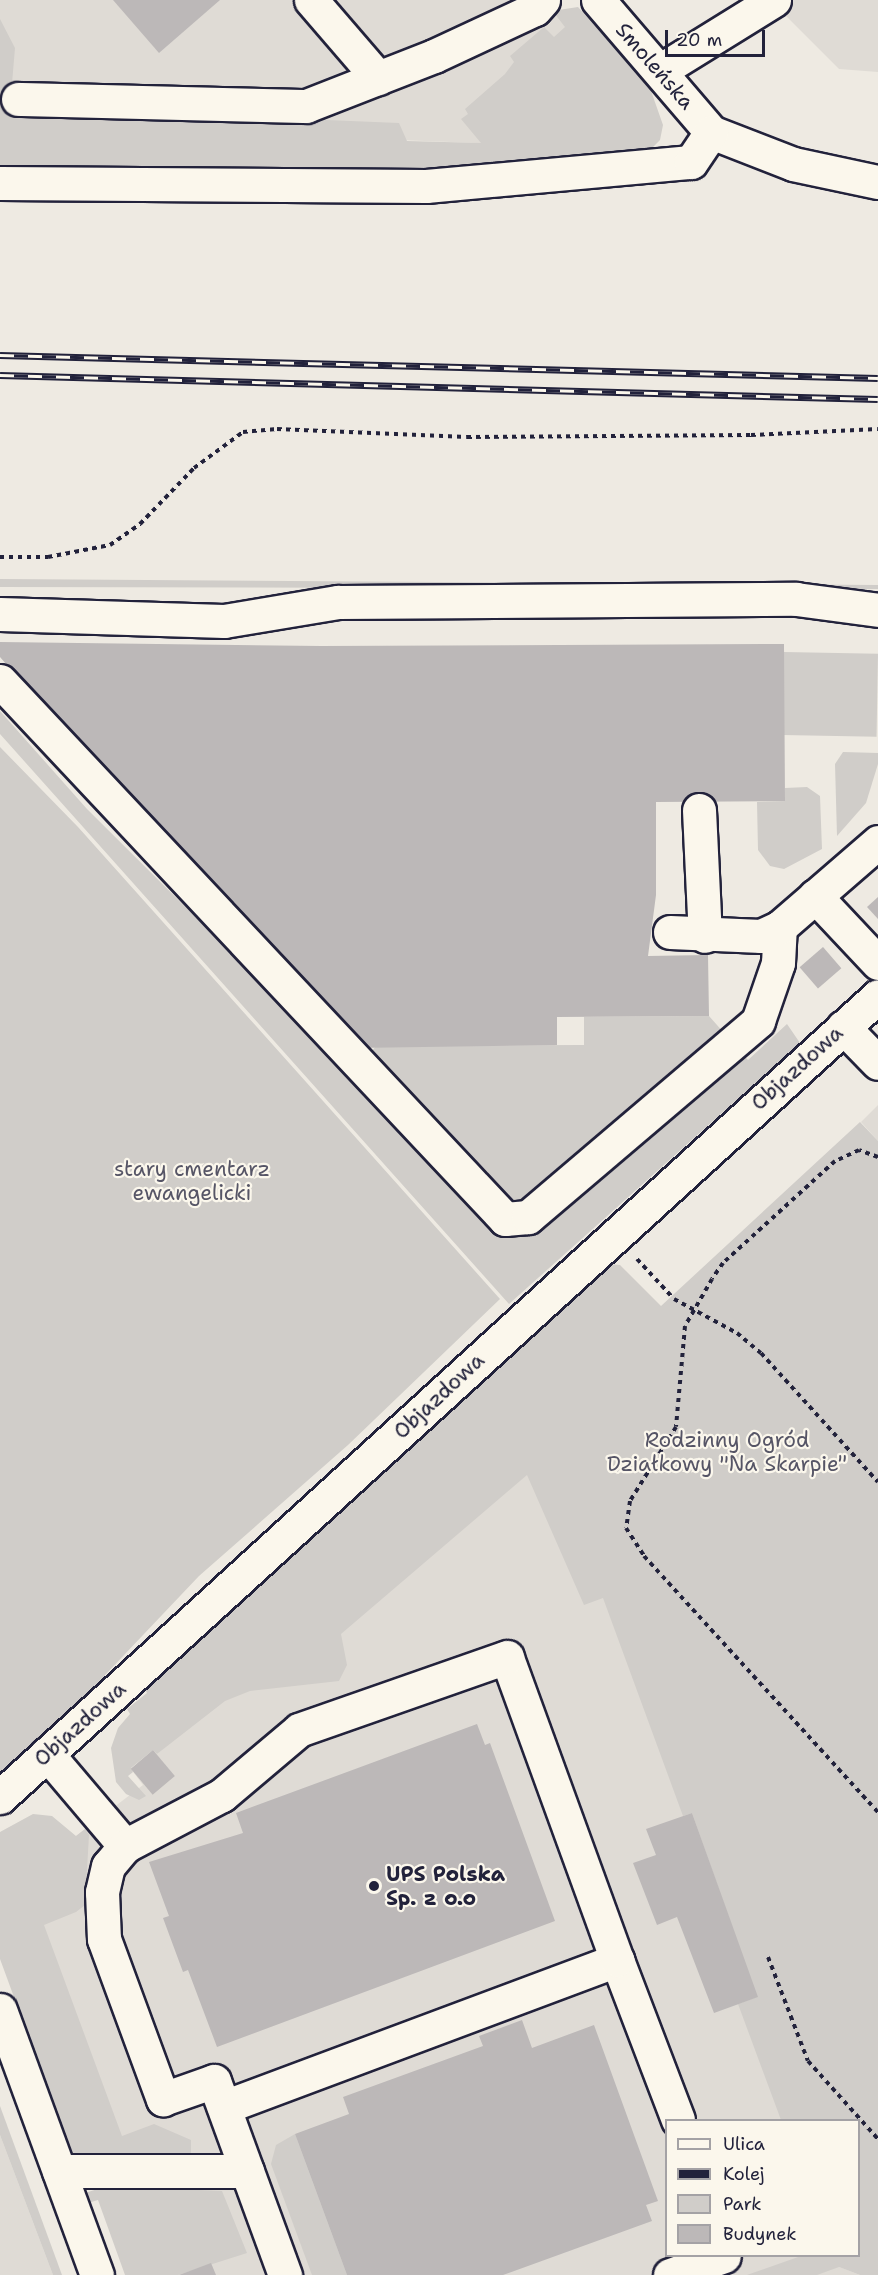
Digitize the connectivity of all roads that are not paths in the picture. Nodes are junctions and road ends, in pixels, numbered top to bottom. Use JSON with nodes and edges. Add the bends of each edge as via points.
{"nodes":[{"id":1,"x":311,"y":0,"type":"edge"},
{"id":2,"x":543,"y":0,"type":"edge"},
{"id":3,"x":598,"y":0,"type":"edge"},
{"id":4,"x":774,"y":0,"type":"edge"},
{"id":5,"x":661,"y":70,"type":"junction"},
{"id":6,"x":378,"y":78,"type":"junction"},
{"id":7,"x":18,"y":99,"type":"dead end"},
{"id":8,"x":711,"y":132,"type":"junction"},
{"id":9,"x":878,"y":182,"type":"edge"},
{"id":10,"x":0,"y":183,"type":"edge"},
{"id":11,"x":878,"y":610,"type":"edge"},
{"id":12,"x":0,"y":614,"type":"edge"},
{"id":13,"x":0,"y":681,"type":"edge"},
{"id":14,"x":699,"y":810,"type":"dead end"},
{"id":15,"x":878,"y":842,"type":"edge"},
{"id":16,"x":815,"y":897,"type":"junction"},
{"id":17,"x":780,"y":927,"type":"junction"},
{"id":18,"x":670,"y":932,"type":"dead end"},
{"id":19,"x":705,"y":936,"type":"junction"},
{"id":20,"x":878,"y":963,"type":"edge"},
{"id":21,"x":878,"y":996,"type":"edge"},
{"id":22,"x":843,"y":1027,"type":"junction"},
{"id":23,"x":878,"y":1063,"type":"edge"},
{"id":24,"x":47,"y":1754,"type":"junction"},
{"id":25,"x":0,"y":1797,"type":"edge"},
{"id":26,"x":125,"y":1846,"type":"junction"},
{"id":27,"x":617,"y":1960,"type":"junction"},
{"id":28,"x":0,"y":2010,"type":"edge"},
{"id":29,"x":224,"y":2106,"type":"junction"},
{"id":30,"x":677,"y":2119,"type":"edge"},
{"id":31,"x":59,"y":2171,"type":"junction"},
{"id":32,"x":247,"y":2171,"type":"junction"},
{"id":33,"x":721,"y":2257,"type":"edge"},
{"id":34,"x":97,"y":2275,"type":"edge"},
{"id":35,"x":285,"y":2275,"type":"edge"},
{"id":36,"x":670,"y":2275,"type":"edge"}],
"edges":[{"from":1,"to":6,"type":"street"},
{"from":2,"to":6,"type":"street","via":[[535,9]]},
{"from":3,"to":5,"type":"street","name":"Smoleńska"},
{"from":4,"to":5,"type":"street"},
{"from":5,"to":8,"type":"street","name":"Smoleńska"},
{"from":6,"to":7,"type":"street","via":[[306,106]]},
{"from":8,"to":9,"type":"street","via":[[793,164]]},
{"from":8,"to":10,"type":"street","via":[[691,162],[426,186]]},
{"from":11,"to":12,"type":"street","via":[[784,599],[338,602],[224,621]]},
{"from":13,"to":17,"type":"street","via":[[505,1219],[528,1217],[758,1021],[778,963]]},
{"from":14,"to":19,"type":"street"},
{"from":15,"to":16,"type":"street"},
{"from":16,"to":17,"type":"street"},
{"from":16,"to":20,"type":"street"},
{"from":17,"to":19,"type":"street","via":[[761,936]]},
{"from":18,"to":19,"type":"street"},
{"from":21,"to":22,"type":"street","name":"Objazdowa"},
{"from":22,"to":23,"type":"street"},
{"from":22,"to":24,"type":"street","name":"Objazdowa"},
{"from":24,"to":25,"type":"street","name":"Objazdowa"},
{"from":24,"to":26,"type":"street"},
{"from":26,"to":27,"type":"street","via":[[222,1794],[298,1730],[507,1657]]},
{"from":26,"to":29,"type":"street","via":[[108,1866],[102,1892],[103,1931],[164,2099],[214,2081]]},
{"from":27,"to":29,"type":"street"},
{"from":27,"to":30,"type":"street"},
{"from":28,"to":31,"type":"street"},
{"from":29,"to":32,"type":"street"},
{"from":31,"to":32,"type":"street"},
{"from":31,"to":34,"type":"street"},
{"from":32,"to":35,"type":"street"},
{"from":33,"to":36,"type":"street"}]}
